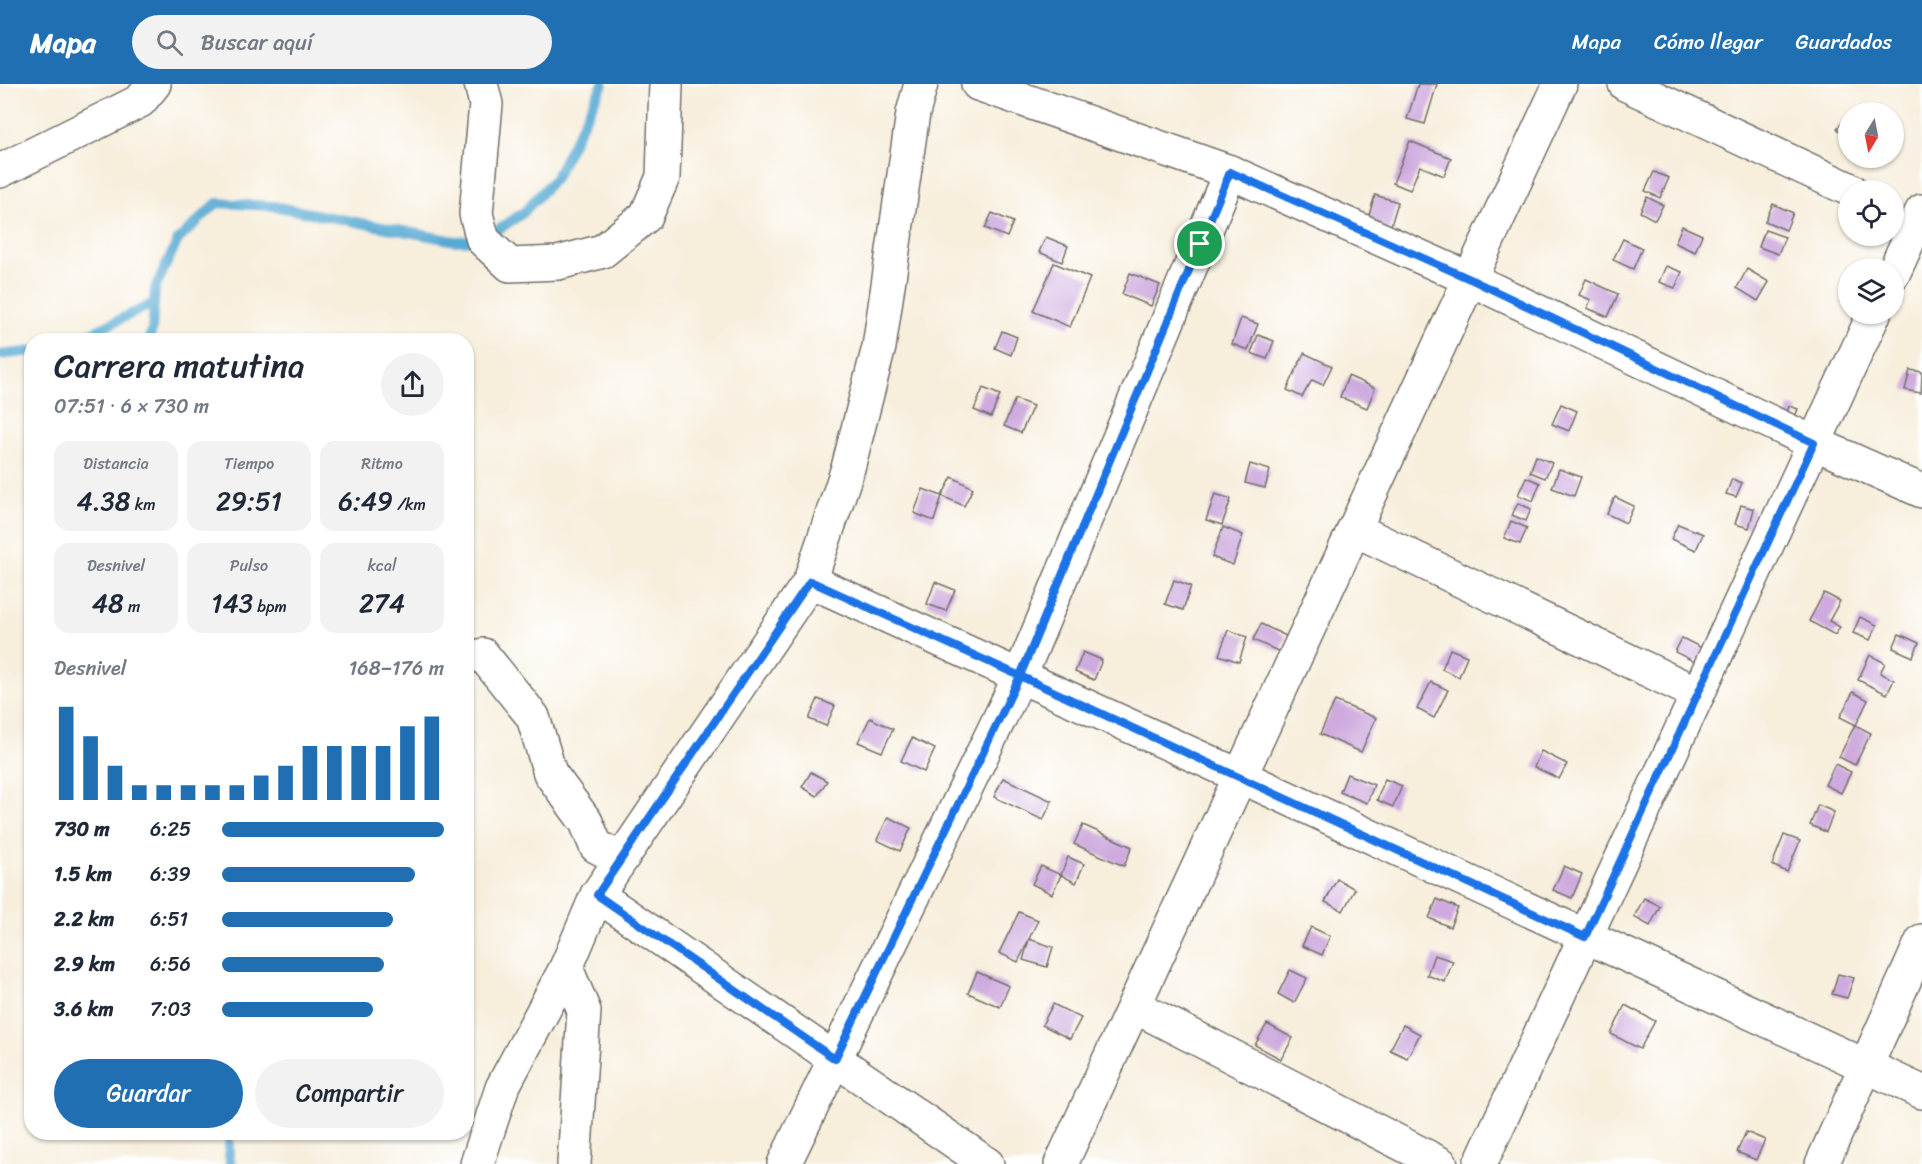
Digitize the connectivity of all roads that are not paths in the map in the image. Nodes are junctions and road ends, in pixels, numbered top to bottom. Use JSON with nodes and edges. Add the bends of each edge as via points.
{"nodes":[{"id":1,"x":154,"y":84,"type":"edge"},
{"id":2,"x":481,"y":84,"type":"edge"},
{"id":3,"x":666,"y":84,"type":"edge"},
{"id":4,"x":921,"y":84,"type":"edge"},
{"id":5,"x":978,"y":84,"type":"edge"},
{"id":6,"x":1560,"y":84,"type":"edge"},
{"id":7,"x":1625,"y":84,"type":"edge"},
{"id":8,"x":0,"y":171,"type":"edge"},
{"id":9,"x":1230,"y":172,"type":"junction"},
{"id":10,"x":1838,"y":184,"type":"edge"},
{"id":11,"x":1911,"y":214,"type":"edge"},
{"id":12,"x":1898,"y":258,"type":"edge"},
{"id":13,"x":1470,"y":279,"type":"junction"},
{"id":14,"x":1869,"y":324,"type":"edge"},
{"id":15,"x":1814,"y":443,"type":"junction"},
{"id":16,"x":1922,"y":491,"type":"edge"},
{"id":17,"x":1354,"y":529,"type":"junction"},
{"id":18,"x":810,"y":581,"type":"junction"},
{"id":19,"x":483,"y":655,"type":"dead end"},
{"id":20,"x":1020,"y":676,"type":"junction"},
{"id":21,"x":1698,"y":694,"type":"junction"},
{"id":22,"x":1240,"y":776,"type":"junction"},
{"id":23,"x":621,"y":859,"type":"junction"},
{"id":24,"x":597,"y":895,"type":"junction"},
{"id":25,"x":1585,"y":937,"type":"junction"},
{"id":26,"x":1922,"y":941,"type":"edge"},
{"id":27,"x":566,"y":968,"type":"junction"},
{"id":28,"x":1134,"y":1006,"type":"junction"},
{"id":29,"x":835,"y":1059,"type":"junction"},
{"id":30,"x":1866,"y":1067,"type":"junction"},
{"id":31,"x":1922,"y":1092,"type":"edge"},
{"id":32,"x":477,"y":1164,"type":"edge"},
{"id":33,"x":574,"y":1164,"type":"edge"},
{"id":34,"x":784,"y":1164,"type":"edge"},
{"id":35,"x":987,"y":1164,"type":"edge"},
{"id":36,"x":1061,"y":1164,"type":"edge"},
{"id":37,"x":1441,"y":1164,"type":"edge"},
{"id":38,"x":1480,"y":1164,"type":"edge"},
{"id":39,"x":1822,"y":1164,"type":"edge"}],
"edges":[{"from":1,"to":8,"type":"street","via":[[140,101]]},
{"from":2,"to":3,"type":"street","via":[[486,104],[476,214],[483,240],[510,265],[558,263],[603,251],[646,216],[663,177]]},
{"from":4,"to":18,"type":"street","via":[[913,113],[879,347],[848,468]]},
{"from":5,"to":9,"type":"street"},
{"from":6,"to":13,"type":"street"},
{"from":7,"to":10,"type":"street"},
{"from":9,"to":13,"type":"street"},
{"from":9,"to":20,"type":"street"},
{"from":11,"to":12,"type":"street"},
{"from":13,"to":15,"type":"street"},
{"from":13,"to":17,"type":"street"},
{"from":14,"to":15,"type":"street"},
{"from":15,"to":16,"type":"street"},
{"from":15,"to":21,"type":"street"},
{"from":17,"to":21,"type":"street"},
{"from":17,"to":22,"type":"street"},
{"from":18,"to":20,"type":"street"},
{"from":18,"to":23,"type":"street"},
{"from":19,"to":23,"type":"street","via":[[533,717],[550,773],[586,822],[596,846]]},
{"from":20,"to":22,"type":"street"},
{"from":20,"to":29,"type":"street"},
{"from":21,"to":25,"type":"street"},
{"from":22,"to":25,"type":"street"},
{"from":22,"to":28,"type":"street"},
{"from":23,"to":24,"type":"street"},
{"from":24,"to":27,"type":"street"},
{"from":24,"to":29,"type":"street"},
{"from":25,"to":30,"type":"street"},
{"from":25,"to":38,"type":"street"},
{"from":26,"to":30,"type":"street"},
{"from":27,"to":32,"type":"street","via":[[502,1088]]},
{"from":27,"to":33,"type":"street","via":[[584,1011]]},
{"from":28,"to":36,"type":"street"},
{"from":28,"to":37,"type":"street"},
{"from":29,"to":34,"type":"street"},
{"from":29,"to":35,"type":"street"},
{"from":30,"to":31,"type":"street"},
{"from":30,"to":39,"type":"street"}]}
